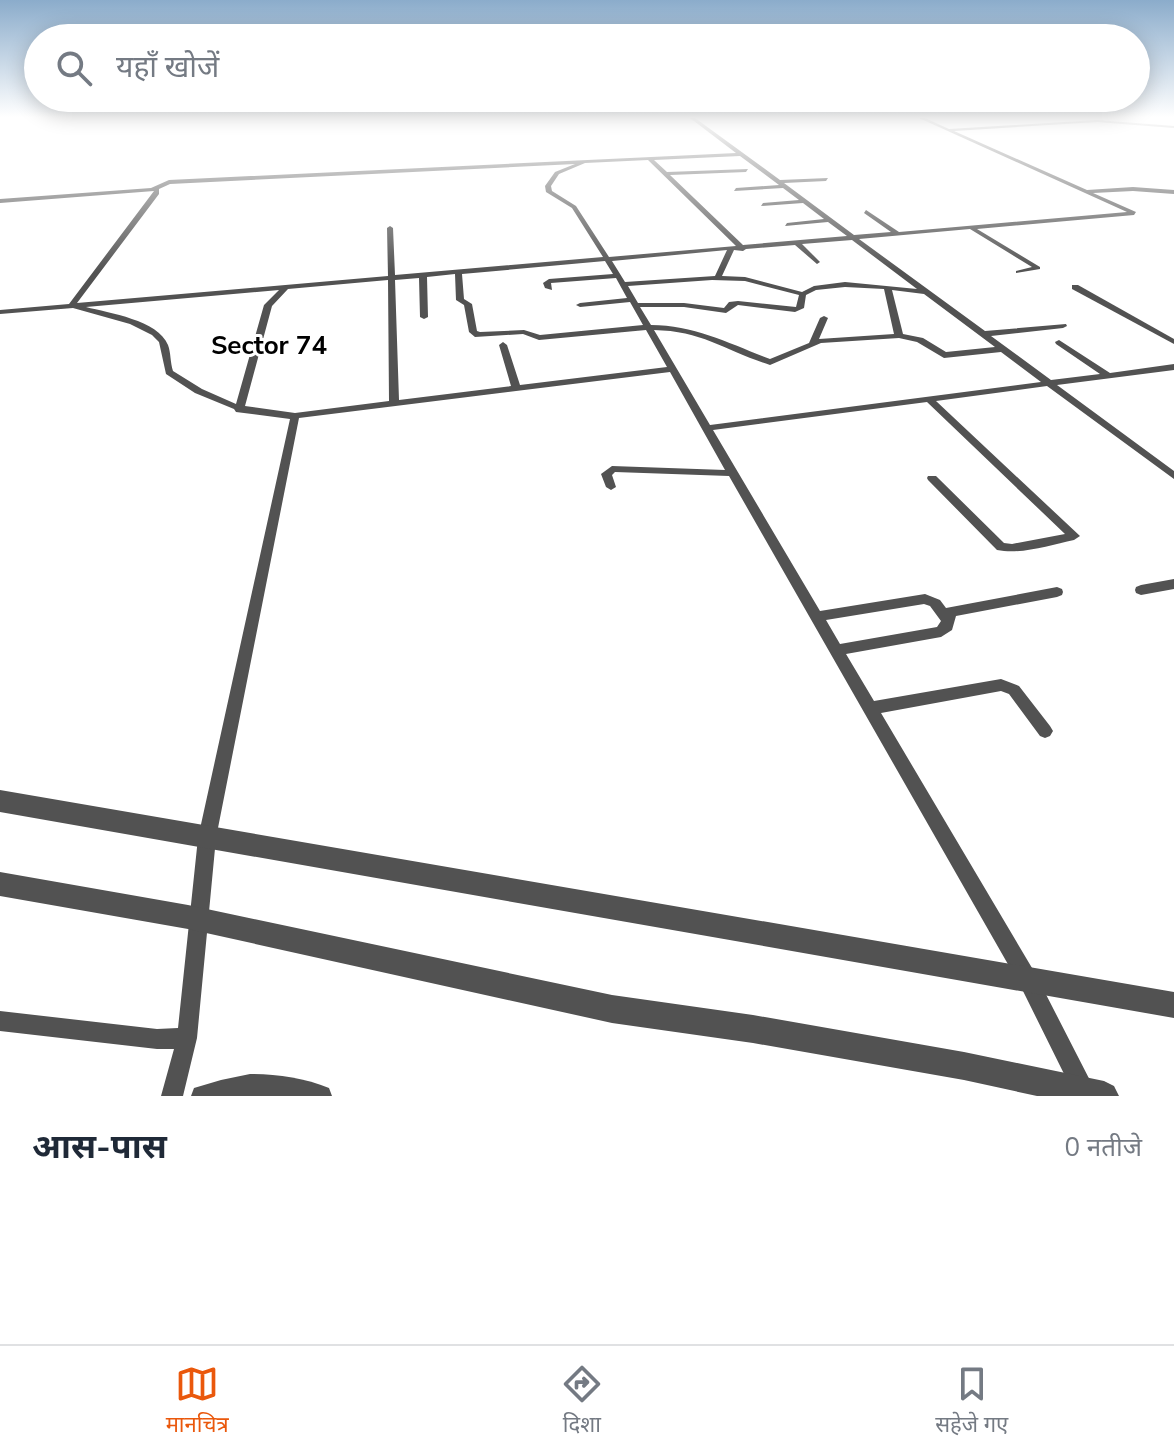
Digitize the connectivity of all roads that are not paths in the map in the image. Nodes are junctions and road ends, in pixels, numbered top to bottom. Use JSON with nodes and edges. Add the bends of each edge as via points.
{"nodes":[{"id":1,"x":436,"y":169,"type":"edge"},
{"id":2,"x":567,"y":169,"type":"edge"},
{"id":3,"x":660,"y":169,"type":"edge"},
{"id":4,"x":763,"y":169,"type":"edge"},
{"id":5,"x":1037,"y":169,"type":"edge"},
{"id":6,"x":746,"y":170,"type":"dead end"},
{"id":7,"x":665,"y":174,"type":"junction"},
{"id":8,"x":826,"y":179,"type":"dead end"},
{"id":9,"x":783,"y":184,"type":"junction"},
{"id":10,"x":157,"y":189,"type":"junction"},
{"id":11,"x":736,"y":190,"type":"dead end"},
{"id":12,"x":1086,"y":191,"type":"junction"},
{"id":13,"x":1174,"y":192,"type":"edge"},
{"id":14,"x":0,"y":201,"type":"edge"},
{"id":15,"x":805,"y":201,"type":"junction"},
{"id":16,"x":763,"y":205,"type":"dead end"},
{"id":17,"x":866,"y":212,"type":"dead end"},
{"id":18,"x":831,"y":220,"type":"junction"},
{"id":19,"x":787,"y":225,"type":"dead end"},
{"id":20,"x":390,"y":228,"type":"dead end"},
{"id":21,"x":972,"y":228,"type":"junction"},
{"id":22,"x":898,"y":234,"type":"junction"},
{"id":23,"x":854,"y":238,"type":"junction"},
{"id":24,"x":797,"y":243,"type":"junction"},
{"id":25,"x":743,"y":249,"type":"junction"},
{"id":26,"x":731,"y":250,"type":"junction"},
{"id":27,"x":606,"y":259,"type":"junction"},
{"id":28,"x":817,"y":262,"type":"dead end"},
{"id":29,"x":458,"y":272,"type":"junction"},
{"id":30,"x":1018,"y":272,"type":"dead end"},
{"id":31,"x":423,"y":275,"type":"junction"},
{"id":32,"x":394,"y":277,"type":"junction"},
{"id":33,"x":718,"y":278,"type":"junction"},
{"id":34,"x":620,"y":280,"type":"junction"},
{"id":35,"x":286,"y":287,"type":"junction"},
{"id":36,"x":1075,"y":287,"type":"dead end"},
{"id":37,"x":549,"y":288,"type":"dead end"},
{"id":38,"x":888,"y":289,"type":"junction"},
{"id":39,"x":928,"y":292,"type":"junction"},
{"id":40,"x":803,"y":294,"type":"junction"},
{"id":41,"x":634,"y":303,"type":"junction"},
{"id":42,"x":72,"y":305,"type":"junction"},
{"id":43,"x":580,"y":305,"type":"dead end"},
{"id":44,"x":0,"y":312,"type":"edge"},
{"id":45,"x":424,"y":317,"type":"dead end"},
{"id":46,"x":824,"y":318,"type":"dead end"},
{"id":47,"x":1063,"y":326,"type":"dead end"},
{"id":48,"x":649,"y":328,"type":"junction"},
{"id":49,"x":984,"y":334,"type":"junction"},
{"id":50,"x":899,"y":336,"type":"junction"},
{"id":51,"x":1059,"y":342,"type":"dead end"},
{"id":52,"x":1174,"y":342,"type":"edge"},
{"id":53,"x":813,"y":343,"type":"junction"},
{"id":54,"x":503,"y":345,"type":"dead end"},
{"id":55,"x":1005,"y":349,"type":"junction"},
{"id":56,"x":1174,"y":367,"type":"edge"},
{"id":57,"x":672,"y":369,"type":"junction"},
{"id":58,"x":1109,"y":376,"type":"junction"},
{"id":59,"x":1051,"y":383,"type":"junction"},
{"id":60,"x":516,"y":388,"type":"junction"},
{"id":61,"x":930,"y":400,"type":"junction"},
{"id":62,"x":394,"y":402,"type":"junction"},
{"id":63,"x":239,"y":410,"type":"junction"},
{"id":64,"x":295,"y":416,"type":"junction"},
{"id":65,"x":708,"y":428,"type":"junction"},
{"id":66,"x":731,"y":473,"type":"junction"},
{"id":67,"x":1174,"y":476,"type":"edge"},
{"id":68,"x":932,"y":478,"type":"dead end"},
{"id":69,"x":611,"y":487,"type":"dead end"},
{"id":70,"x":1174,"y":584,"type":"edge"},
{"id":71,"x":1141,"y":590,"type":"dead end"},
{"id":72,"x":1057,"y":592,"type":"dead end"},
{"id":73,"x":818,"y":616,"type":"junction"},
{"id":74,"x":947,"y":619,"type":"junction"},
{"id":75,"x":838,"y":650,"type":"junction"},
{"id":76,"x":871,"y":708,"type":"junction"},
{"id":77,"x":1045,"y":731,"type":"dead end"},
{"id":78,"x":0,"y":801,"type":"edge"},
{"id":79,"x":207,"y":838,"type":"junction"},
{"id":80,"x":0,"y":884,"type":"edge"},
{"id":81,"x":197,"y":919,"type":"junction"},
{"id":82,"x":1028,"y":980,"type":"junction"},
{"id":83,"x":1174,"y":1005,"type":"edge"},
{"id":84,"x":0,"y":1021,"type":"edge"},
{"id":85,"x":187,"y":1038,"type":"junction"},
{"id":86,"x":1092,"y":1094,"type":"edge"},
{"id":87,"x":172,"y":1096,"type":"edge"},
{"id":88,"x":202,"y":1096,"type":"edge"},
{"id":89,"x":321,"y":1096,"type":"edge"}],
"edges":[{"from":1,"to":10,"type":"street","via":[[169,182]]},
{"from":2,"to":27,"type":"street","via":[[553,175],[548,189],[574,207]]},
{"from":3,"to":7,"type":"street"},
{"from":4,"to":9,"type":"street"},
{"from":5,"to":12,"type":"street"},
{"from":6,"to":7,"type":"street"},
{"from":7,"to":25,"type":"street"},
{"from":8,"to":9,"type":"street"},
{"from":9,"to":11,"type":"street"},
{"from":9,"to":15,"type":"street"},
{"from":10,"to":14,"type":"street"},
{"from":10,"to":42,"type":"street"},
{"from":12,"to":13,"type":"street"},
{"from":12,"to":21,"type":"street","via":[[1134,213]]},
{"from":15,"to":16,"type":"street"},
{"from":15,"to":18,"type":"street"},
{"from":17,"to":22,"type":"street"},
{"from":18,"to":19,"type":"street"},
{"from":18,"to":23,"type":"street"},
{"from":20,"to":32,"type":"street"},
{"from":21,"to":22,"type":"street"},
{"from":21,"to":30,"type":"street","via":[[1038,268]]},
{"from":22,"to":23,"type":"street"},
{"from":23,"to":24,"type":"street"},
{"from":23,"to":39,"type":"street"},
{"from":24,"to":25,"type":"street"},
{"from":24,"to":28,"type":"street"},
{"from":25,"to":26,"type":"street"},
{"from":26,"to":27,"type":"street"},
{"from":26,"to":33,"type":"street"},
{"from":27,"to":29,"type":"street"},
{"from":27,"to":34,"type":"street"},
{"from":29,"to":31,"type":"street"},
{"from":29,"to":48,"type":"street","via":[[460,300],[468,304],[478,335],[524,332],[539,338]]},
{"from":31,"to":32,"type":"street"},
{"from":31,"to":45,"type":"street"},
{"from":32,"to":35,"type":"street"},
{"from":32,"to":62,"type":"street"},
{"from":33,"to":34,"type":"street"},
{"from":33,"to":40,"type":"street","via":[[754,280]]},
{"from":34,"to":37,"type":"street","via":[[549,281]]},
{"from":34,"to":41,"type":"street"},
{"from":35,"to":42,"type":"street"},
{"from":35,"to":63,"type":"street","via":[[268,305]]},
{"from":36,"to":52,"type":"street"},
{"from":38,"to":39,"type":"street"},
{"from":38,"to":40,"type":"street","via":[[842,285]]},
{"from":38,"to":50,"type":"street"},
{"from":39,"to":49,"type":"street"},
{"from":40,"to":41,"type":"street","via":[[795,310],[738,303],[726,311]]},
{"from":41,"to":43,"type":"street"},
{"from":41,"to":48,"type":"street"},
{"from":42,"to":44,"type":"street"},
{"from":42,"to":63,"type":"street","via":[[157,335],[165,344],[169,372],[197,392]]},
{"from":46,"to":53,"type":"street"},
{"from":47,"to":49,"type":"street"},
{"from":48,"to":53,"type":"street","via":[[692,332],[770,362]]},
{"from":48,"to":57,"type":"street"},
{"from":49,"to":55,"type":"street"},
{"from":50,"to":53,"type":"street"},
{"from":50,"to":55,"type":"street","via":[[920,340],[944,355]]},
{"from":51,"to":58,"type":"street"},
{"from":54,"to":60,"type":"street"},
{"from":55,"to":59,"type":"street"},
{"from":56,"to":58,"type":"street"},
{"from":57,"to":60,"type":"street"},
{"from":57,"to":65,"type":"street"},
{"from":58,"to":59,"type":"street"},
{"from":59,"to":61,"type":"street"},
{"from":59,"to":67,"type":"street"},
{"from":60,"to":62,"type":"street"},
{"from":61,"to":65,"type":"street"},
{"from":61,"to":68,"type":"street","via":[[1074,536],[1001,547]]},
{"from":62,"to":64,"type":"street"},
{"from":63,"to":64,"type":"street"},
{"from":64,"to":79,"type":"street"},
{"from":65,"to":66,"type":"street"},
{"from":66,"to":69,"type":"street","via":[[612,469],[606,474]]},
{"from":66,"to":73,"type":"street"},
{"from":70,"to":71,"type":"street"},
{"from":72,"to":74,"type":"street","via":[[950,612]]},
{"from":73,"to":74,"type":"street","via":[[919,599],[935,603]]},
{"from":73,"to":75,"type":"street"},
{"from":74,"to":75,"type":"street","via":[[941,632]]},
{"from":75,"to":76,"type":"street"},
{"from":76,"to":77,"type":"street","via":[[1006,685]]},
{"from":76,"to":82,"type":"street"},
{"from":78,"to":79,"type":"street"},
{"from":79,"to":81,"type":"street"},
{"from":79,"to":82,"type":"street"},
{"from":80,"to":81,"type":"street"},
{"from":81,"to":85,"type":"street"},
{"from":81,"to":86,"type":"street","via":[[612,1009],[768,1032]]},
{"from":82,"to":83,"type":"street"},
{"from":82,"to":86,"type":"street"},
{"from":84,"to":85,"type":"street"},
{"from":85,"to":87,"type":"street"},
{"from":88,"to":89,"type":"street","via":[[261,1082]]}]}
